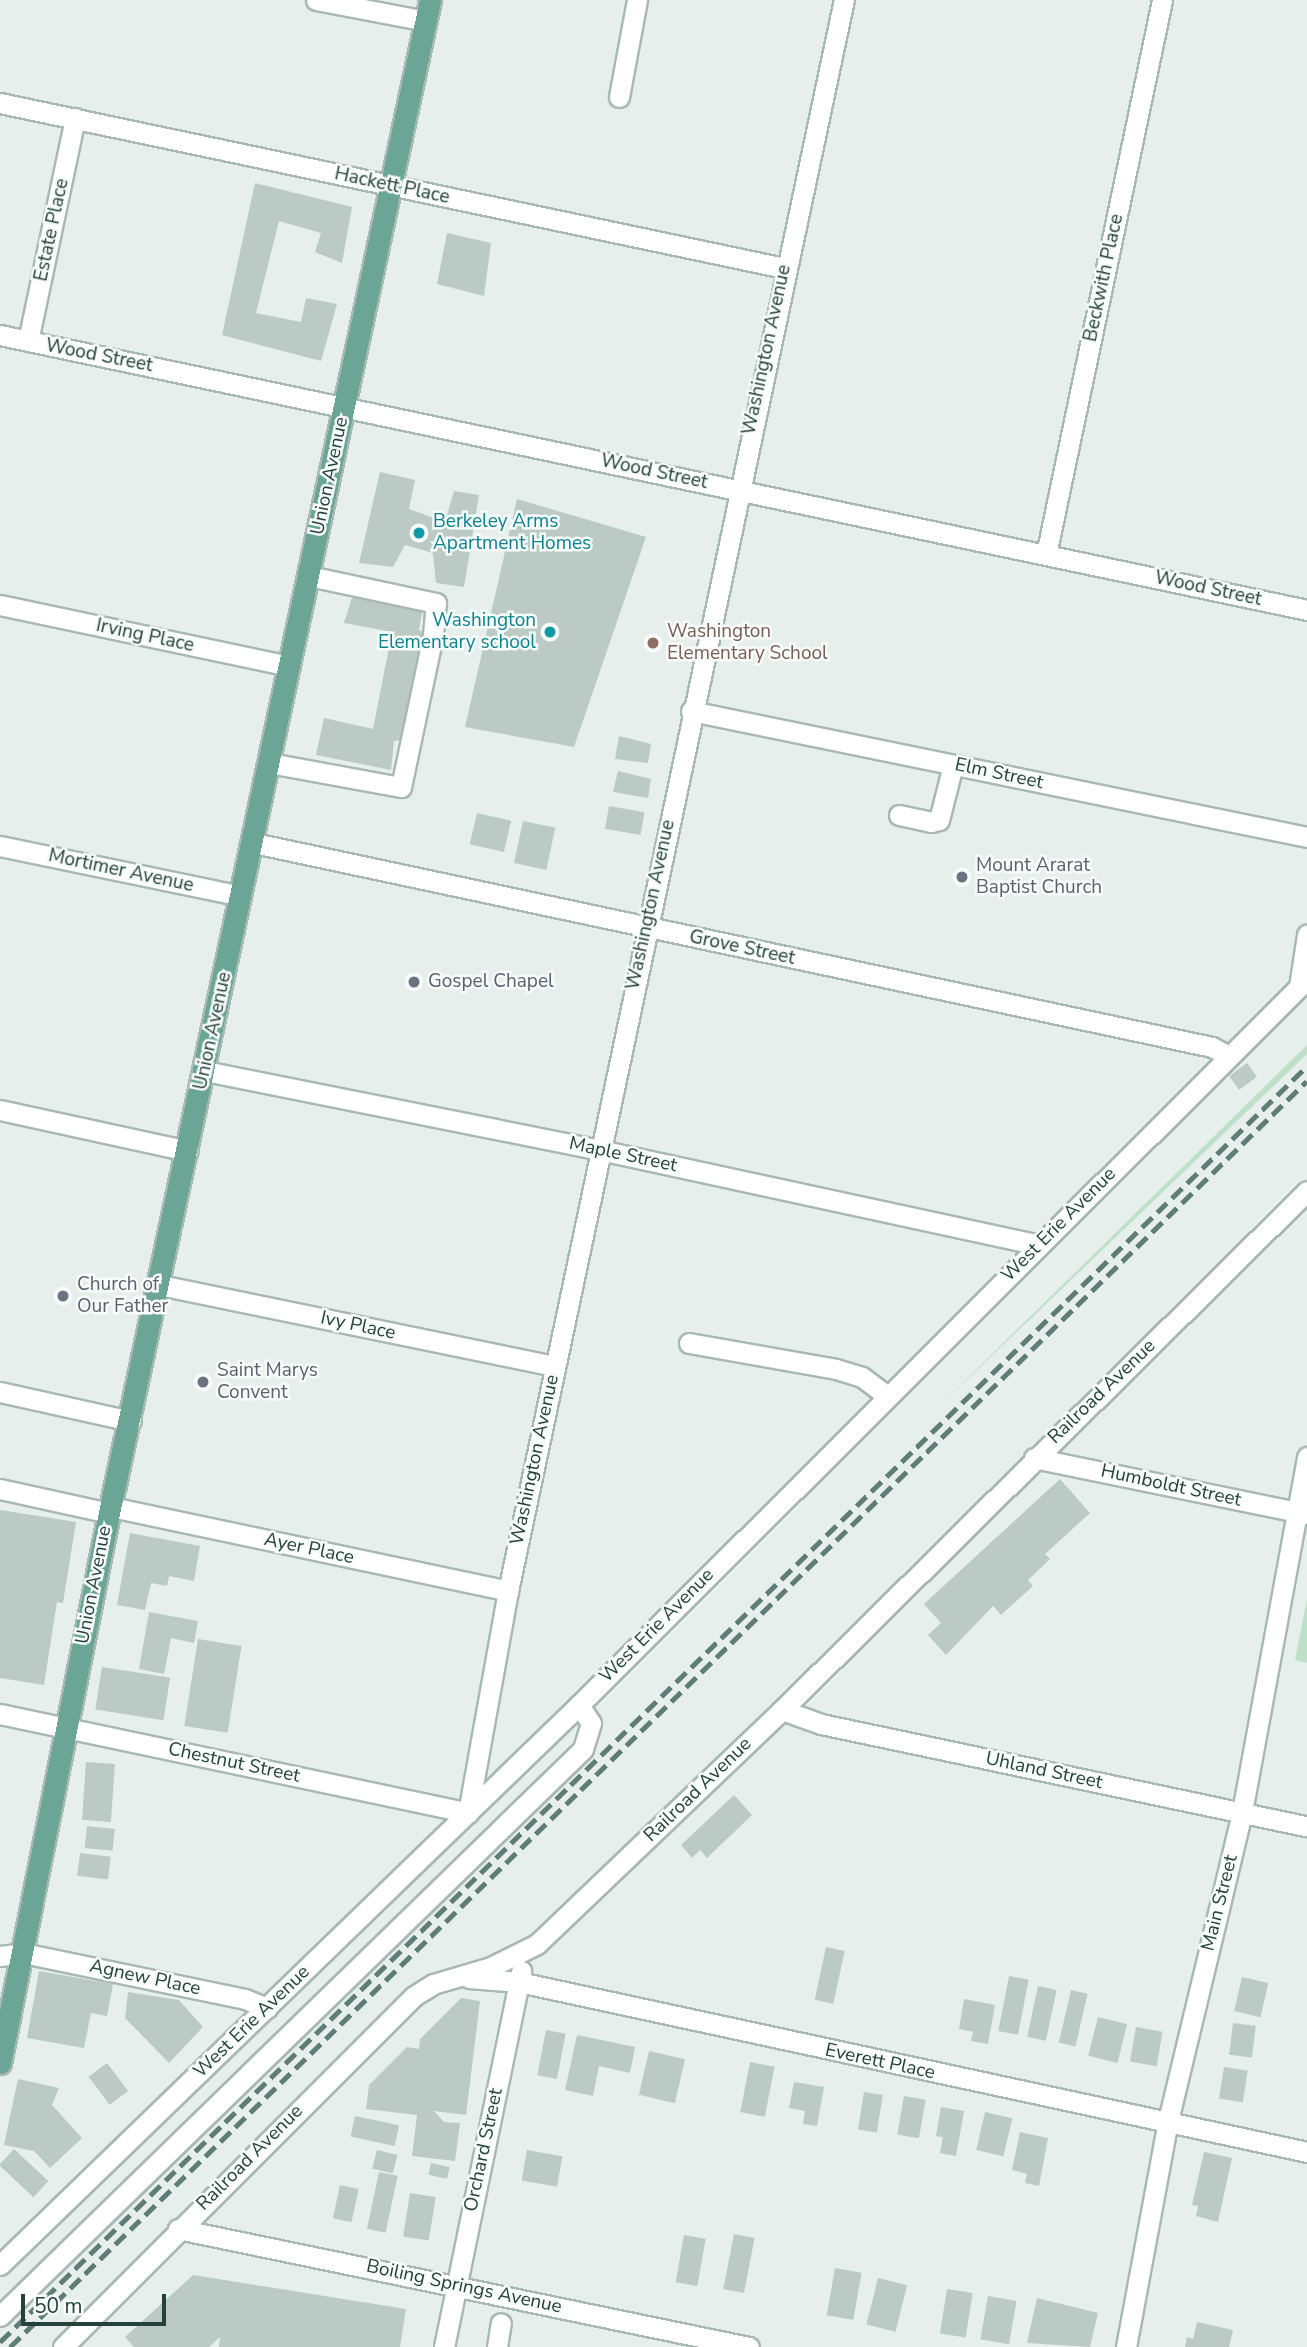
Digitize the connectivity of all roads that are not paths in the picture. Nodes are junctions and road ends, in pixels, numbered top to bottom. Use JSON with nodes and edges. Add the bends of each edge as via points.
{"nodes":[{"id":1,"x":316,"y":0,"type":"edge"},
{"id":2,"x":637,"y":0,"type":"edge"},
{"id":3,"x":844,"y":0,"type":"edge"},
{"id":4,"x":1162,"y":0,"type":"edge"},
{"id":5,"x":428,"y":10,"type":"edge"},
{"id":6,"x":619,"y":97,"type":"dead end"},
{"id":7,"x":0,"y":103,"type":"edge"},
{"id":8,"x":75,"y":118,"type":"junction"},
{"id":9,"x":391,"y":186,"type":"junction"},
{"id":10,"x":784,"y":268,"type":"junction"},
{"id":11,"x":0,"y":335,"type":"edge"},
{"id":12,"x":28,"y":341,"type":"junction"},
{"id":13,"x":344,"y":405,"type":"junction"},
{"id":14,"x":737,"y":491,"type":"junction"},
{"id":15,"x":1045,"y":555,"type":"junction"},
{"id":16,"x":309,"y":576,"type":"junction"},
{"id":17,"x":0,"y":605,"type":"edge"},
{"id":18,"x":1307,"y":610,"type":"edge"},
{"id":19,"x":290,"y":666,"type":"junction"},
{"id":20,"x":691,"y":711,"type":"junction"},
{"id":21,"x":270,"y":763,"type":"junction"},
{"id":22,"x":953,"y":765,"type":"junction"},
{"id":23,"x":899,"y":815,"type":"dead end"},
{"id":24,"x":1307,"y":838,"type":"edge"},
{"id":25,"x":254,"y":843,"type":"junction"},
{"id":26,"x":0,"y":846,"type":"edge"},
{"id":27,"x":242,"y":897,"type":"junction"},
{"id":28,"x":646,"y":928,"type":"junction"},
{"id":29,"x":1307,"y":936,"type":"edge"},
{"id":30,"x":1303,"y":983,"type":"edge"},
{"id":31,"x":1229,"y":1056,"type":"junction"},
{"id":32,"x":205,"y":1071,"type":"junction"},
{"id":33,"x":0,"y":1111,"type":"edge"},
{"id":34,"x":600,"y":1150,"type":"junction"},
{"id":35,"x":188,"y":1151,"type":"junction"},
{"id":36,"x":1306,"y":1192,"type":"edge"},
{"id":37,"x":1039,"y":1245,"type":"junction"},
{"id":38,"x":160,"y":1285,"type":"junction"},
{"id":39,"x":689,"y":1343,"type":"dead end"},
{"id":40,"x":555,"y":1366,"type":"junction"},
{"id":41,"x":0,"y":1392,"type":"edge"},
{"id":42,"x":887,"y":1396,"type":"junction"},
{"id":43,"x":131,"y":1421,"type":"junction"},
{"id":44,"x":1307,"y":1457,"type":"edge"},
{"id":45,"x":1034,"y":1458,"type":"junction"},
{"id":46,"x":0,"y":1489,"type":"edge"},
{"id":47,"x":110,"y":1510,"type":"junction"},
{"id":48,"x":1301,"y":1513,"type":"edge"},
{"id":49,"x":508,"y":1591,"type":"junction"},
{"id":50,"x":579,"y":1705,"type":"junction"},
{"id":51,"x":782,"y":1710,"type":"junction"},
{"id":52,"x":0,"y":1714,"type":"edge"},
{"id":53,"x":66,"y":1728,"type":"junction"},
{"id":54,"x":1242,"y":1812,"type":"junction"},
{"id":55,"x":468,"y":1813,"type":"junction"},
{"id":56,"x":1307,"y":1826,"type":"edge"},
{"id":57,"x":23,"y":1952,"type":"junction"},
{"id":58,"x":523,"y":1952,"type":"junction"},
{"id":59,"x":0,"y":1956,"type":"edge"},
{"id":60,"x":452,"y":1977,"type":"junction"},
{"id":61,"x":519,"y":1982,"type":"junction"},
{"id":62,"x":267,"y":2008,"type":"junction"},
{"id":63,"x":0,"y":2063,"type":"edge"},
{"id":64,"x":1167,"y":2124,"type":"junction"},
{"id":65,"x":1307,"y":2152,"type":"edge"},
{"id":66,"x":178,"y":2229,"type":"junction"},
{"id":67,"x":0,"y":2265,"type":"edge"},
{"id":68,"x":456,"y":2285,"type":"junction"},
{"id":69,"x":0,"y":2316,"type":"edge"},
{"id":70,"x":501,"y":2323,"type":"dead end"},
{"id":71,"x":63,"y":2345,"type":"edge"},
{"id":72,"x":444,"y":2347,"type":"edge"},
{"id":73,"x":497,"y":2347,"type":"edge"},
{"id":74,"x":749,"y":2347,"type":"edge"},
{"id":75,"x":1126,"y":2347,"type":"edge"}],
"edges":[{"from":1,"to":5,"type":"street"},
{"from":2,"to":6,"type":"street"},
{"from":3,"to":10,"type":"street","name":"Washington Avenue"},
{"from":4,"to":15,"type":"street","name":"Beckwith Place"},
{"from":5,"to":9,"type":"main road","name":"Union Avenue"},
{"from":7,"to":8,"type":"street","name":"Hackett Place"},
{"from":8,"to":9,"type":"street","name":"Hackett Place"},
{"from":8,"to":12,"type":"street","name":"Estate Place"},
{"from":9,"to":10,"type":"street","name":"Hackett Place"},
{"from":9,"to":13,"type":"main road","name":"Union Avenue"},
{"from":10,"to":14,"type":"street","name":"Washington Avenue"},
{"from":11,"to":12,"type":"street","name":"Wood Street"},
{"from":12,"to":13,"type":"street","name":"Wood Street"},
{"from":13,"to":14,"type":"street","name":"Wood Street"},
{"from":13,"to":16,"type":"main road","name":"Union Avenue"},
{"from":14,"to":15,"type":"street","name":"Wood Street"},
{"from":14,"to":20,"type":"street","name":"Washington Avenue"},
{"from":15,"to":18,"type":"street","name":"Wood Street"},
{"from":16,"to":19,"type":"main road","name":"Union Avenue"},
{"from":16,"to":21,"type":"street","via":[[436,603],[428,661],[401,787]]},
{"from":17,"to":19,"type":"street","name":"Irving Place"},
{"from":19,"to":21,"type":"main road","name":"Union Avenue"},
{"from":20,"to":22,"type":"street","name":"Elm Street"},
{"from":20,"to":28,"type":"street","name":"Washington Avenue"},
{"from":21,"to":25,"type":"main road","name":"Union Avenue"},
{"from":22,"to":23,"type":"street","via":[[939,820]]},
{"from":22,"to":24,"type":"street","name":"Elm Street"},
{"from":25,"to":27,"type":"main road","name":"Union Avenue"},
{"from":25,"to":28,"type":"street","name":"Grove Street"},
{"from":26,"to":27,"type":"street","name":"Mortimer Avenue"},
{"from":27,"to":32,"type":"main road","name":"Union Avenue"},
{"from":28,"to":31,"type":"street","name":"Grove Street","via":[[1212,1047]]},
{"from":28,"to":34,"type":"street","name":"Washington Avenue"},
{"from":29,"to":30,"type":"street"},
{"from":30,"to":31,"type":"street","name":"West Erie Avenue"},
{"from":31,"to":37,"type":"street","name":"West Erie Avenue"},
{"from":32,"to":34,"type":"street","name":"Maple Street"},
{"from":32,"to":35,"type":"main road","name":"Union Avenue"},
{"from":33,"to":35,"type":"street"},
{"from":34,"to":37,"type":"street","name":"Maple Street"},
{"from":34,"to":40,"type":"street","name":"Washington Avenue"},
{"from":35,"to":38,"type":"main road","name":"Union Avenue"},
{"from":36,"to":45,"type":"street","name":"Railroad Avenue"},
{"from":37,"to":42,"type":"street","name":"West Erie Avenue"},
{"from":38,"to":40,"type":"street","name":"Ivy Place"},
{"from":38,"to":43,"type":"main road","name":"Union Avenue"},
{"from":39,"to":42,"type":"street","via":[[836,1369],[862,1377]]},
{"from":40,"to":49,"type":"street","name":"Washington Avenue"},
{"from":41,"to":43,"type":"street"},
{"from":42,"to":50,"type":"street","name":"West Erie Avenue"},
{"from":43,"to":47,"type":"main road","name":"Union Avenue"},
{"from":44,"to":48,"type":"street","name":"Main Street"},
{"from":45,"to":48,"type":"street","name":"Humboldt Street"},
{"from":45,"to":51,"type":"street","name":"Railroad Avenue"},
{"from":46,"to":47,"type":"street","name":"Ayer Place"},
{"from":47,"to":49,"type":"street","name":"Ayer Place"},
{"from":47,"to":53,"type":"main road","name":"Union Avenue"},
{"from":48,"to":54,"type":"street","name":"Main Street"},
{"from":49,"to":55,"type":"street","name":"Washington Avenue"},
{"from":50,"to":55,"type":"street","name":"West Erie Avenue"},
{"from":50,"to":69,"type":"street","via":[[591,1723],[583,1748]]},
{"from":51,"to":54,"type":"street","name":"Uhland Street","via":[[821,1724]]},
{"from":51,"to":58,"type":"street","name":"Railroad Avenue","via":[[537,1944]]},
{"from":52,"to":53,"type":"street","name":"Chestnut Street"},
{"from":53,"to":55,"type":"street","name":"Chestnut Street"},
{"from":53,"to":57,"type":"main road","name":"Union Avenue"},
{"from":54,"to":56,"type":"street","name":"Uhland Street"},
{"from":54,"to":64,"type":"street","name":"Main Street"},
{"from":55,"to":62,"type":"street","name":"West Erie Avenue"},
{"from":57,"to":59,"type":"street"},
{"from":57,"to":62,"type":"street","name":"Agnew Place","via":[[245,1999]]},
{"from":57,"to":63,"type":"main road","name":"Union Avenue"},
{"from":58,"to":60,"type":"street","name":"Railroad Avenue"},
{"from":58,"to":61,"type":"street","name":"Orchard Street"},
{"from":60,"to":61,"type":"street","name":"Everett Place"},
{"from":60,"to":66,"type":"street","name":"Railroad Avenue","via":[[414,1997]]},
{"from":61,"to":64,"type":"street","name":"Everett Place"},
{"from":61,"to":68,"type":"street","name":"Orchard Street"},
{"from":62,"to":67,"type":"street","name":"West Erie Avenue"},
{"from":64,"to":65,"type":"street","name":"Everett Place"},
{"from":64,"to":75,"type":"street","name":"Main Street"},
{"from":66,"to":68,"type":"street","name":"Boiling Springs Avenue"},
{"from":66,"to":71,"type":"street","name":"Railroad Avenue"},
{"from":68,"to":72,"type":"street","name":"Orchard Street"},
{"from":68,"to":74,"type":"street","name":"Boiling Springs Avenue"},
{"from":70,"to":73,"type":"street"}]}
